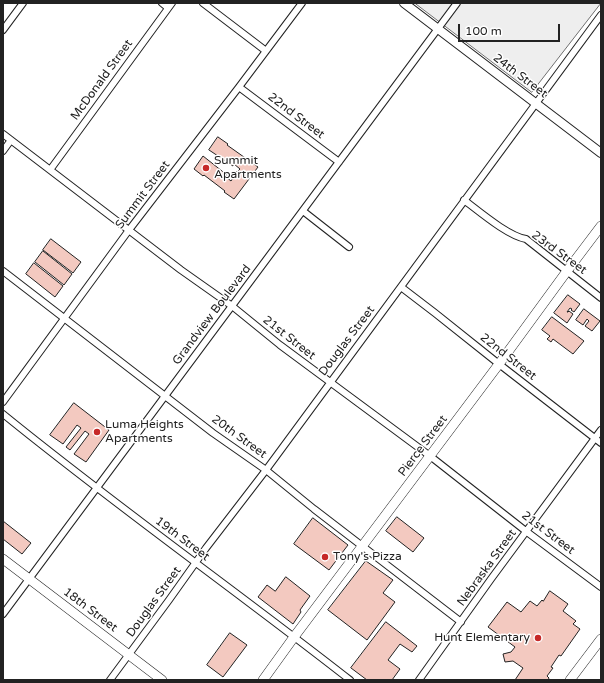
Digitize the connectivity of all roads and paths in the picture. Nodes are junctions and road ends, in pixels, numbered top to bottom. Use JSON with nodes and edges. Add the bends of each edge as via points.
{"nodes":[{"id":1,"x":23,"y":3,"type":"edge"},
{"id":2,"x":162,"y":3,"type":"edge"},
{"id":3,"x":202,"y":3,"type":"edge"},
{"id":4,"x":302,"y":3,"type":"edge"},
{"id":5,"x":404,"y":3,"type":"edge"},
{"id":6,"x":457,"y":3,"type":"edge"},
{"id":7,"x":170,"y":6,"type":"edge"},
{"id":8,"x":601,"y":15,"type":"edge"},
{"id":9,"x":438,"y":29,"type":"junction"},
{"id":10,"x":3,"y":30,"type":"edge"},
{"id":11,"x":266,"y":51,"type":"junction"},
{"id":12,"x":239,"y":87,"type":"junction"},
{"id":13,"x":536,"y":103,"type":"junction"},
{"id":14,"x":3,"y":134,"type":"edge"},
{"id":15,"x":11,"y":140,"type":"junction"},
{"id":16,"x":3,"y":151,"type":"edge"},
{"id":17,"x":601,"y":153,"type":"edge"},
{"id":18,"x":339,"y":162,"type":"junction"},
{"id":19,"x":50,"y":170,"type":"junction"},
{"id":20,"x":464,"y":200,"type":"junction"},
{"id":21,"x":303,"y":211,"type":"junction"},
{"id":22,"x":601,"y":226,"type":"edge"},
{"id":23,"x":129,"y":230,"type":"junction"},
{"id":24,"x":349,"y":246,"type":"dead end"},
{"id":25,"x":3,"y":271,"type":"edge"},
{"id":26,"x":567,"y":271,"type":"junction"},
{"id":27,"x":401,"y":286,"type":"junction"},
{"id":28,"x":601,"y":298,"type":"edge"},
{"id":29,"x":232,"y":306,"type":"junction"},
{"id":30,"x":64,"y":318,"type":"junction"},
{"id":31,"x":499,"y":364,"type":"junction"},
{"id":32,"x":330,"y":383,"type":"junction"},
{"id":33,"x":165,"y":396,"type":"junction"},
{"id":34,"x":3,"y":402,"type":"edge"},
{"id":35,"x":3,"y":414,"type":"edge"},
{"id":36,"x":601,"y":430,"type":"edge"},
{"id":37,"x":595,"y":439,"type":"junction"},
{"id":38,"x":601,"y":444,"type":"edge"},
{"id":39,"x":430,"y":456,"type":"junction"},
{"id":40,"x":266,"y":470,"type":"junction"},
{"id":41,"x":97,"y":488,"type":"junction"},
{"id":42,"x":527,"y":532,"type":"junction"},
{"id":43,"x":362,"y":546,"type":"junction"},
{"id":44,"x":3,"y":559,"type":"edge"},
{"id":45,"x":196,"y":563,"type":"junction"},
{"id":46,"x":29,"y":579,"type":"junction"},
{"id":47,"x":601,"y":587,"type":"edge"},
{"id":48,"x":3,"y":614,"type":"edge"},
{"id":49,"x":461,"y":622,"type":"junction"},
{"id":50,"x":294,"y":636,"type":"junction"},
{"id":51,"x":601,"y":639,"type":"edge"},
{"id":52,"x":128,"y":654,"type":"junction"},
{"id":53,"x":110,"y":680,"type":"edge"},
{"id":54,"x":162,"y":680,"type":"edge"},
{"id":55,"x":263,"y":680,"type":"edge"},
{"id":56,"x":350,"y":680,"type":"edge"},
{"id":57,"x":419,"y":680,"type":"edge"},
{"id":58,"x":570,"y":680,"type":"edge"}],
"edges":[{"from":1,"to":10,"type":"street"},
{"from":2,"to":7,"type":"street"},
{"from":3,"to":11,"type":"street"},
{"from":4,"to":11,"type":"street","name":"Summit Street"},
{"from":5,"to":9,"type":"street","name":"24th Street"},
{"from":6,"to":9,"type":"street","name":"Grandview Boulevard"},
{"from":7,"to":19,"type":"street","name":"McDonald Street"},
{"from":8,"to":13,"type":"street","name":"Douglas Street"},
{"from":9,"to":13,"type":"street","name":"24th Street"},
{"from":9,"to":18,"type":"street","name":"Grandview Boulevard"},
{"from":11,"to":12,"type":"street","name":"Summit Street"},
{"from":12,"to":18,"type":"street","name":"22nd Street"},
{"from":12,"to":23,"type":"street","name":"Summit Street"},
{"from":13,"to":17,"type":"street","name":"24th Street"},
{"from":13,"to":20,"type":"street","name":"Douglas Street"},
{"from":14,"to":15,"type":"street","name":"21st Street"},
{"from":15,"to":16,"type":"street"},
{"from":15,"to":19,"type":"street","name":"21st Street"},
{"from":18,"to":21,"type":"street","name":"Grandview Boulevard"},
{"from":19,"to":23,"type":"street","name":"21st Street"},
{"from":20,"to":26,"type":"street","name":"23rd Street","via":[[505,230],[526,240]]},
{"from":20,"to":27,"type":"street","name":"Douglas Street"},
{"from":21,"to":24,"type":"street"},
{"from":21,"to":29,"type":"street","name":"Grandview Boulevard"},
{"from":22,"to":26,"type":"main road","name":"Pierce Street"},
{"from":23,"to":29,"type":"street","name":"21st Street"},
{"from":23,"to":30,"type":"street","name":"Summit Street"},
{"from":25,"to":30,"type":"street","name":"20th Street"},
{"from":26,"to":28,"type":"street","name":"23rd Street"},
{"from":26,"to":31,"type":"main road","name":"Pierce Street"},
{"from":27,"to":31,"type":"street","name":"22nd Street"},
{"from":27,"to":32,"type":"street","name":"Douglas Street"},
{"from":29,"to":32,"type":"street","name":"21st Street"},
{"from":29,"to":33,"type":"street","name":"Grandview Boulevard"},
{"from":30,"to":33,"type":"street","name":"20th Street"},
{"from":30,"to":34,"type":"street","name":"Summit Street"},
{"from":31,"to":37,"type":"street","name":"22nd Street"},
{"from":31,"to":39,"type":"main road","name":"Pierce Street"},
{"from":32,"to":39,"type":"street","name":"21st Street"},
{"from":32,"to":40,"type":"street","name":"Douglas Street"},
{"from":33,"to":40,"type":"street","name":"20th Street"},
{"from":33,"to":41,"type":"street","name":"Grandview Boulevard"},
{"from":35,"to":41,"type":"street","name":"19th Street"},
{"from":36,"to":37,"type":"street","name":"Nebraska Street"},
{"from":37,"to":38,"type":"street","name":"22nd Street"},
{"from":37,"to":42,"type":"street","name":"Nebraska Street"},
{"from":39,"to":42,"type":"street","name":"21st Street"},
{"from":39,"to":43,"type":"main road","name":"Pierce Street"},
{"from":40,"to":43,"type":"street","name":"20th Street"},
{"from":40,"to":45,"type":"street","name":"Douglas Street"},
{"from":41,"to":45,"type":"street","name":"19th Street"},
{"from":41,"to":46,"type":"street","name":"Grandview Boulevard"},
{"from":42,"to":47,"type":"street","name":"21st Street"},
{"from":42,"to":49,"type":"street","name":"Nebraska Street"},
{"from":43,"to":49,"type":"street","name":"20th Street"},
{"from":43,"to":50,"type":"main road","name":"Pierce Street"},
{"from":44,"to":46,"type":"main road","name":"18th Street"},
{"from":45,"to":50,"type":"street","name":"19th Street"},
{"from":45,"to":52,"type":"street","name":"Douglas Street"},
{"from":46,"to":48,"type":"street","name":"Grandview Boulevard"},
{"from":46,"to":52,"type":"main road","name":"18th Street"},
{"from":49,"to":57,"type":"street","name":"Nebraska Street"},
{"from":50,"to":55,"type":"main road","name":"Pierce Street"},
{"from":50,"to":56,"type":"street","name":"19th Street"},
{"from":51,"to":58,"type":"main road"},
{"from":52,"to":53,"type":"street","name":"Douglas Street"},
{"from":52,"to":54,"type":"main road","name":"18th Street"}]}
